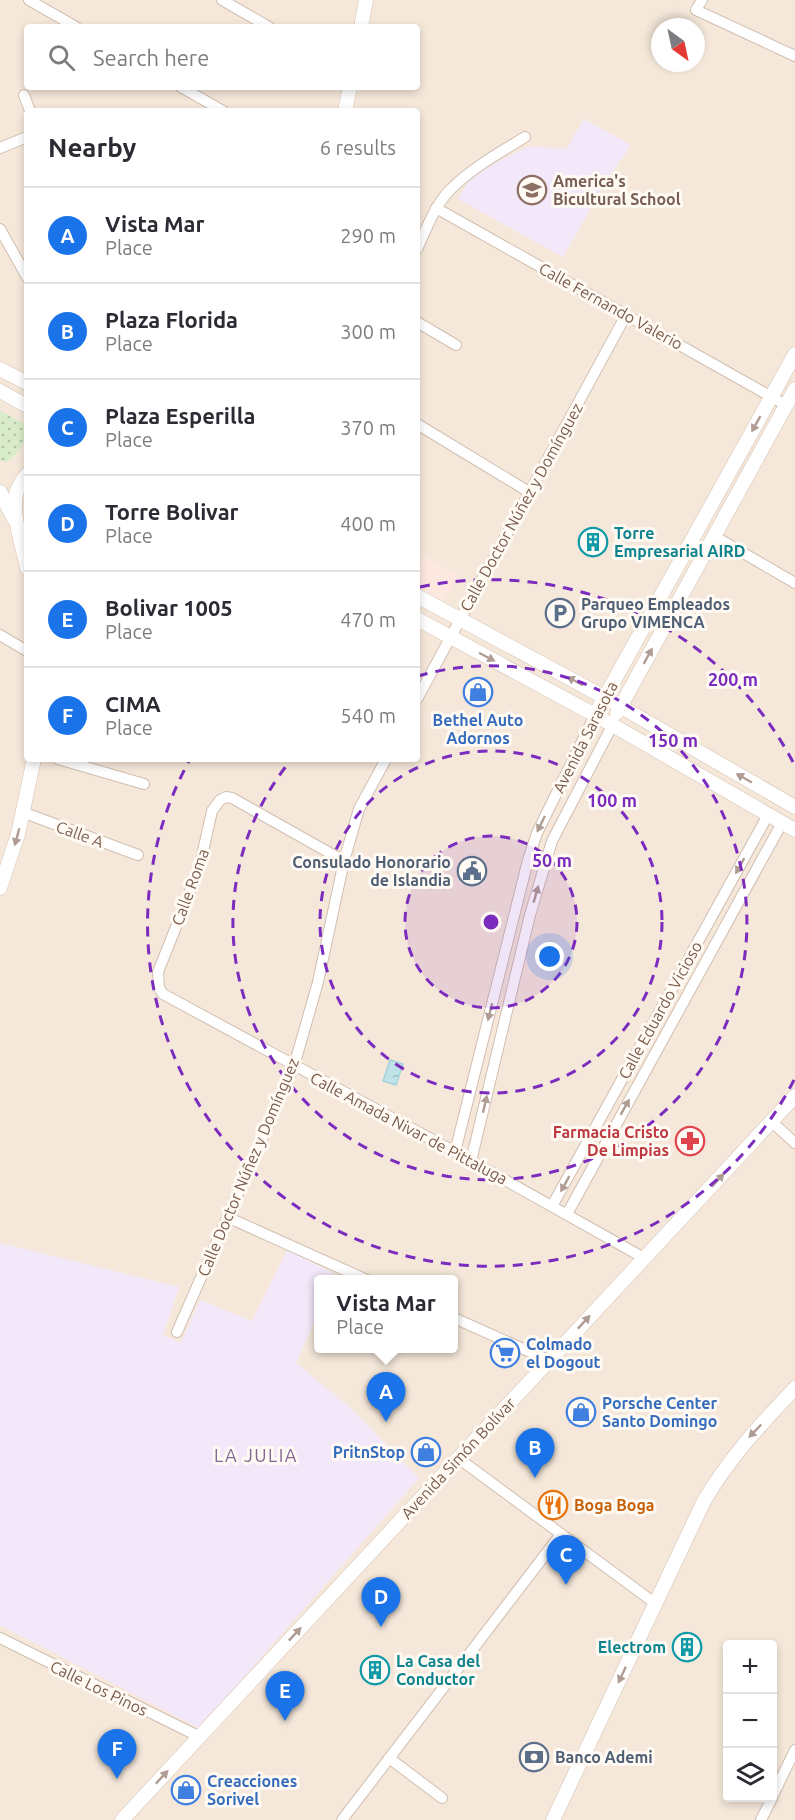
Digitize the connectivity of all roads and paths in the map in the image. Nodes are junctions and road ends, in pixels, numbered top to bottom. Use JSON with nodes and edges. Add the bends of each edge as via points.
{"nodes":[{"id":1,"x":29,"y":0,"type":"edge"},
{"id":2,"x":222,"y":0,"type":"edge"},
{"id":3,"x":366,"y":0,"type":"edge"},
{"id":4,"x":702,"y":0,"type":"edge"},
{"id":5,"x":71,"y":24,"type":"edge"},
{"id":6,"x":264,"y":24,"type":"edge"},
{"id":7,"x":362,"y":24,"type":"edge"},
{"id":8,"x":795,"y":56,"type":"edge"},
{"id":9,"x":185,"y":90,"type":"edge"},
{"id":10,"x":349,"y":90,"type":"edge"},
{"id":11,"x":24,"y":95,"type":"dead end"},
{"id":12,"x":29,"y":108,"type":"edge"},
{"id":13,"x":209,"y":108,"type":"edge"},
{"id":14,"x":346,"y":108,"type":"edge"},
{"id":15,"x":525,"y":137,"type":"dead end"},
{"id":16,"x":24,"y":138,"type":"edge"},
{"id":17,"x":0,"y":148,"type":"edge"},
{"id":18,"x":436,"y":208,"type":"junction"},
{"id":19,"x":0,"y":229,"type":"edge"},
{"id":20,"x":420,"y":243,"type":"edge"},
{"id":21,"x":24,"y":272,"type":"edge"},
{"id":22,"x":626,"y":315,"type":"junction"},
{"id":23,"x":420,"y":324,"type":"edge"},
{"id":24,"x":456,"y":345,"type":"dead end"},
{"id":25,"x":795,"y":354,"type":"edge"},
{"id":26,"x":0,"y":369,"type":"edge"},
{"id":27,"x":24,"y":381,"type":"edge"},
{"id":28,"x":795,"y":388,"type":"edge"},
{"id":29,"x":0,"y":391,"type":"edge"},
{"id":30,"x":771,"y":397,"type":"junction"},
{"id":31,"x":24,"y":404,"type":"edge"},
{"id":32,"x":786,"y":405,"type":"junction"},
{"id":33,"x":420,"y":426,"type":"edge"},
{"id":34,"x":24,"y":479,"type":"edge"},
{"id":35,"x":0,"y":492,"type":"edge"},
{"id":36,"x":530,"y":492,"type":"junction"},
{"id":37,"x":18,"y":527,"type":"junction"},
{"id":38,"x":714,"y":536,"type":"junction"},
{"id":39,"x":24,"y":554,"type":"edge"},
{"id":40,"x":795,"y":583,"type":"edge"},
{"id":41,"x":420,"y":598,"type":"edge"},
{"id":42,"x":459,"y":619,"type":"junction"},
{"id":43,"x":420,"y":621,"type":"edge"},
{"id":44,"x":0,"y":635,"type":"edge"},
{"id":45,"x":450,"y":637,"type":"junction"},
{"id":46,"x":24,"y":649,"type":"edge"},
{"id":47,"x":420,"y":693,"type":"edge"},
{"id":48,"x":604,"y":697,"type":"junction"},
{"id":49,"x":620,"y":707,"type":"junction"},
{"id":50,"x":595,"y":715,"type":"junction"},
{"id":51,"x":612,"y":726,"type":"junction"},
{"id":52,"x":33,"y":762,"type":"edge"},
{"id":53,"x":68,"y":762,"type":"edge"},
{"id":54,"x":384,"y":762,"type":"edge"},
{"id":55,"x":144,"y":784,"type":"dead end"},
{"id":56,"x":777,"y":798,"type":"junction"},
{"id":57,"x":793,"y":806,"type":"edge"},
{"id":58,"x":22,"y":812,"type":"junction"},
{"id":59,"x":768,"y":814,"type":"junction"},
{"id":60,"x":782,"y":823,"type":"junction"},
{"id":61,"x":795,"y":830,"type":"edge"},
{"id":62,"x":138,"y":855,"type":"dead end"},
{"id":63,"x":344,"y":861,"type":"junction"},
{"id":64,"x":1,"y":885,"type":"edge"},
{"id":65,"x":515,"y":912,"type":"junction"},
{"id":66,"x":530,"y":915,"type":"junction"},
{"id":67,"x":682,"y":970,"type":"junction"},
{"id":68,"x":158,"y":972,"type":"joint"},
{"id":69,"x":696,"y":977,"type":"junction"},
{"id":70,"x":480,"y":1050,"type":"junction"},
{"id":71,"x":497,"y":1053,"type":"junction"},
{"id":72,"x":294,"y":1066,"type":"junction"},
{"id":73,"x":795,"y":1096,"type":"edge"},
{"id":74,"x":772,"y":1122,"type":"junction"},
{"id":75,"x":795,"y":1143,"type":"edge"},
{"id":76,"x":455,"y":1152,"type":"junction"},
{"id":77,"x":471,"y":1161,"type":"junction"},
{"id":78,"x":552,"y":1206,"type":"junction"},
{"id":79,"x":567,"y":1214,"type":"junction"},
{"id":80,"x":227,"y":1217,"type":"junction"},
{"id":81,"x":644,"y":1258,"type":"junction"},
{"id":82,"x":356,"y":1275,"type":"edge"},
{"id":83,"x":458,"y":1320,"type":"edge"},
{"id":84,"x":177,"y":1332,"type":"dead end"},
{"id":85,"x":549,"y":1360,"type":"junction"},
{"id":86,"x":795,"y":1388,"type":"edge"},
{"id":87,"x":458,"y":1458,"type":"junction"},
{"id":88,"x":561,"y":1534,"type":"junction"},
{"id":89,"x":656,"y":1604,"type":"junction"},
{"id":90,"x":0,"y":1638,"type":"edge"},
{"id":91,"x":200,"y":1737,"type":"junction"},
{"id":92,"x":795,"y":1750,"type":"edge"},
{"id":93,"x":389,"y":1758,"type":"junction"},
{"id":94,"x":777,"y":1787,"type":"edge"},
{"id":95,"x":442,"y":1798,"type":"dead end"},
{"id":96,"x":770,"y":1802,"type":"edge"},
{"id":97,"x":122,"y":1820,"type":"edge"},
{"id":98,"x":342,"y":1820,"type":"edge"},
{"id":99,"x":554,"y":1820,"type":"edge"},
{"id":100,"x":762,"y":1820,"type":"edge"}],
"edges":[{"from":1,"to":5,"type":"street"},
{"from":2,"to":6,"type":"street"},
{"from":3,"to":7,"type":"main road"},
{"from":4,"to":8,"type":"street","via":[[696,10]]},
{"from":9,"to":13,"type":"street"},
{"from":10,"to":14,"type":"main road"},
{"from":11,"to":12,"type":"street"},
{"from":15,"to":18,"type":"street","via":[[482,164],[448,192]]},
{"from":16,"to":17,"type":"street"},
{"from":18,"to":20,"type":"street"},
{"from":18,"to":22,"type":"street","name":"Calle Fernando Valerio"},
{"from":19,"to":21,"type":"street"},
{"from":22,"to":30,"type":"street","name":"Calle Fernando Valerio"},
{"from":22,"to":36,"type":"street","name":"Calle Doctor Núñez y Domínguez"},
{"from":23,"to":24,"type":"street"},
{"from":25,"to":30,"type":"main road","name":"Avenida Sarasota"},
{"from":26,"to":27,"type":"main road"},
{"from":28,"to":32,"type":"main road","name":"Avenida Sarasota"},
{"from":29,"to":31,"type":"main road"},
{"from":30,"to":32,"type":"street","name":"Calle Fernando Valerio"},
{"from":30,"to":48,"type":"main road","name":"Avenida Sarasota","one_way":true},
{"from":32,"to":38,"type":"main road","name":"Avenida Sarasota"},
{"from":33,"to":36,"type":"street"},
{"from":34,"to":37,"type":"main road","via":[[16,493]]},
{"from":35,"to":37,"type":"main road"},
{"from":36,"to":42,"type":"street","name":"Calle Doctor Núñez y Domínguez"},
{"from":37,"to":39,"type":"main road"},
{"from":38,"to":40,"type":"street"},
{"from":49,"to":38,"type":"main road","name":"Avenida Sarasota","one_way":true},
{"from":41,"to":42,"type":"main road"},
{"from":42,"to":45,"type":"street","name":"Calle Doctor Núñez y Domínguez"},
{"from":48,"to":42,"type":"main road","one_way":true},
{"from":43,"to":45,"type":"main road"},
{"from":44,"to":46,"type":"street"},
{"from":45,"to":47,"type":"street","name":"Calle Doctor Núñez y Domínguez"},
{"from":45,"to":50,"type":"main road","one_way":true},
{"from":48,"to":49,"type":"main road"},
{"from":48,"to":50,"type":"main road","name":"Avenida Sarasota"},
{"from":49,"to":51,"type":"main road","name":"Avenida Sarasota"},
{"from":56,"to":49,"type":"main road","one_way":true},
{"from":50,"to":51,"type":"main road"},
{"from":50,"to":65,"type":"street","name":"Avenida Sarasota","one_way":true,"via":[[537,833]]},
{"from":51,"to":59,"type":"main road"},
{"from":66,"to":51,"type":"street","name":"Avenida Sarasota","one_way":true,"via":[[552,841]]},
{"from":52,"to":58,"type":"main road"},
{"from":53,"to":55,"type":"street"},
{"from":54,"to":63,"type":"street","name":"Calle Doctor Núñez y Domínguez","via":[[359,808]]},
{"from":56,"to":57,"type":"main road"},
{"from":56,"to":59,"type":"main road"},
{"from":57,"to":60,"type":"main road"},
{"from":58,"to":62,"type":"street","name":"Calle A"},
{"from":58,"to":64,"type":"main road","one_way":true},
{"from":59,"to":60,"type":"main road"},
{"from":59,"to":67,"type":"street","name":"Calle Eduardo Vicioso","one_way":true},
{"from":60,"to":61,"type":"main road"},
{"from":60,"to":69,"type":"street","name":"Calle Eduardo Vicioso"},
{"from":63,"to":68,"type":"street","name":"Calle Roma","via":[[232,798],[220,800],[212,811],[199,869]]},
{"from":63,"to":72,"type":"street","name":"Calle Doctor Núñez y Domínguez","via":[[318,982]]},
{"from":65,"to":66,"type":"street"},
{"from":65,"to":70,"type":"street","name":"Avenida Sarasota","one_way":true},
{"from":66,"to":71,"type":"street","name":"Avenida Sarasota"},
{"from":67,"to":69,"type":"street"},
{"from":67,"to":78,"type":"street","name":"Calle Eduardo Vicioso","one_way":true},
{"from":68,"to":72,"type":"street","name":"Calle Amada Nivar de Pittaluga","via":[[159,988],[169,999]]},
{"from":79,"to":69,"type":"street","name":"Calle Eduardo Vicioso","one_way":true},
{"from":70,"to":71,"type":"street"},
{"from":70,"to":76,"type":"street","name":"Avenida Sarasota"},
{"from":77,"to":71,"type":"street","name":"Avenida Sarasota","one_way":true},
{"from":72,"to":76,"type":"street","name":"Calle Amada Nivar de Pittaluga"},
{"from":72,"to":80,"type":"street","name":"Calle Doctor Núñez y Domínguez"},
{"from":73,"to":74,"type":"main road","name":"Avenida Simón Bolívar"},
{"from":74,"to":75,"type":"street"},
{"from":81,"to":74,"type":"main road","name":"Avenida Simón Bolívar","one_way":true},
{"from":76,"to":77,"type":"street","name":"Calle Amada Nivar de Pittaluga"},
{"from":77,"to":78,"type":"street","name":"Calle Amada Nivar de Pittaluga"},
{"from":78,"to":79,"type":"street","name":"Calle Amada Nivar de Pittaluga"},
{"from":79,"to":81,"type":"street","name":"Calle Amada Nivar de Pittaluga"},
{"from":80,"to":82,"type":"street"},
{"from":80,"to":84,"type":"street","name":"Calle Doctor Núñez y Domínguez"},
{"from":85,"to":81,"type":"main road","name":"Avenida Simón Bolívar","one_way":true},
{"from":83,"to":85,"type":"street"},
{"from":85,"to":87,"type":"main road","name":"Avenida Simón Bolívar"},
{"from":86,"to":89,"type":"main road","one_way":true,"via":[[745,1441],[715,1483]]},
{"from":87,"to":88,"type":"street"},
{"from":91,"to":87,"type":"main road","name":"Avenida Simón Bolívar","one_way":true},
{"from":88,"to":89,"type":"street"},
{"from":88,"to":93,"type":"street"},
{"from":89,"to":99,"type":"main road","one_way":true},
{"from":90,"to":91,"type":"street","name":"Calle Los Pinos"},
{"from":97,"to":91,"type":"main road","name":"Avenida Simón Bolívar","one_way":true},
{"from":92,"to":94,"type":"street"},
{"from":93,"to":95,"type":"street"},
{"from":93,"to":98,"type":"street"},
{"from":96,"to":100,"type":"street"}]}
